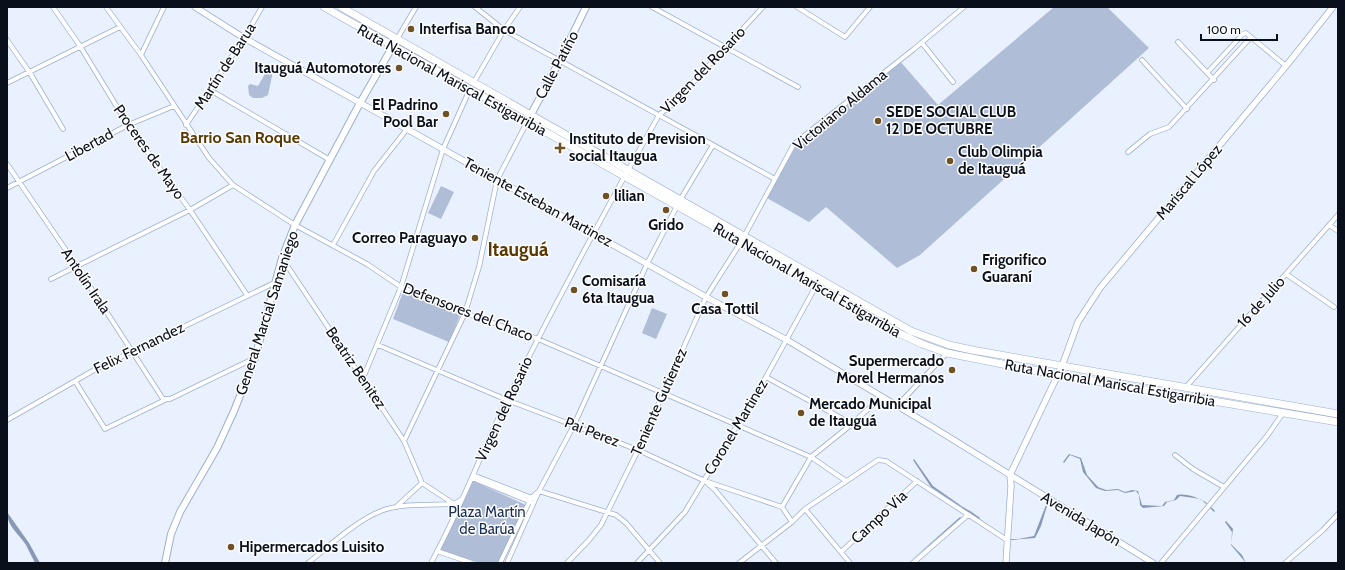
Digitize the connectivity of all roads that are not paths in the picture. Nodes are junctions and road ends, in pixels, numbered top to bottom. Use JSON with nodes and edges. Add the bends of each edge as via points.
{"nodes":[{"id":1,"x":53,"y":7,"type":"edge"},
{"id":2,"x":106,"y":7,"type":"edge"},
{"id":3,"x":164,"y":7,"type":"edge"},
{"id":4,"x":195,"y":7,"type":"edge"},
{"id":5,"x":262,"y":7,"type":"edge"},
{"id":6,"x":324,"y":7,"type":"edge"},
{"id":7,"x":341,"y":7,"type":"edge"},
{"id":8,"x":416,"y":7,"type":"edge"},
{"id":9,"x":475,"y":7,"type":"edge"},
{"id":10,"x":520,"y":7,"type":"edge"},
{"id":11,"x":586,"y":7,"type":"edge"},
{"id":12,"x":652,"y":7,"type":"edge"},
{"id":13,"x":763,"y":7,"type":"edge"},
{"id":14,"x":797,"y":7,"type":"edge"},
{"id":15,"x":870,"y":7,"type":"edge"},
{"id":16,"x":964,"y":7,"type":"edge"},
{"id":17,"x":1333,"y":7,"type":"edge"},
{"id":18,"x":120,"y":26,"type":"junction"},
{"id":19,"x":504,"y":30,"type":"junction"},
{"id":20,"x":1251,"y":37,"type":"junction"},
{"id":21,"x":244,"y":38,"type":"junction"},
{"id":22,"x":397,"y":39,"type":"junction"},
{"id":23,"x":7,"y":40,"type":"edge"},
{"id":24,"x":1178,"y":42,"type":"dead end"},
{"id":25,"x":922,"y":43,"type":"junction"},
{"id":26,"x":80,"y":46,"type":"junction"},
{"id":27,"x":392,"y":46,"type":"junction"},
{"id":28,"x":725,"y":47,"type":"junction"},
{"id":29,"x":141,"y":54,"type":"junction"},
{"id":30,"x":560,"y":60,"type":"junction"},
{"id":31,"x":1142,"y":60,"type":"dead end"},
{"id":32,"x":1286,"y":66,"type":"junction"},
{"id":33,"x":30,"y":73,"type":"junction"},
{"id":34,"x":1206,"y":73,"type":"junction"},
{"id":35,"x":1214,"y":80,"type":"junction"},
{"id":36,"x":953,"y":82,"type":"dead end"},
{"id":37,"x":7,"y":83,"type":"edge"},
{"id":38,"x":472,"y":85,"type":"junction"},
{"id":39,"x":798,"y":87,"type":"dead end"},
{"id":40,"x":210,"y":90,"type":"junction"},
{"id":41,"x":360,"y":103,"type":"junction"},
{"id":42,"x":174,"y":106,"type":"junction"},
{"id":43,"x":1187,"y":109,"type":"junction"},
{"id":44,"x":659,"y":115,"type":"junction"},
{"id":45,"x":528,"y":118,"type":"junction"},
{"id":46,"x":128,"y":125,"type":"junction"},
{"id":47,"x":186,"y":125,"type":"junction"},
{"id":48,"x":63,"y":129,"type":"dead end"},
{"id":49,"x":407,"y":129,"type":"junction"},
{"id":50,"x":713,"y":145,"type":"junction"},
{"id":51,"x":443,"y":149,"type":"junction"},
{"id":52,"x":1128,"y":152,"type":"dead end"},
{"id":53,"x":330,"y":160,"type":"junction"},
{"id":54,"x":7,"y":164,"type":"edge"},
{"id":55,"x":625,"y":174,"type":"junction"},
{"id":56,"x":775,"y":179,"type":"junction"},
{"id":57,"x":497,"y":180,"type":"junction"},
{"id":58,"x":19,"y":182,"type":"junction"},
{"id":59,"x":233,"y":185,"type":"junction"},
{"id":60,"x":7,"y":188,"type":"edge"},
{"id":61,"x":678,"y":203,"type":"junction"},
{"id":62,"x":190,"y":210,"type":"junction"},
{"id":63,"x":1338,"y":215,"type":"edge"},
{"id":64,"x":295,"y":225,"type":"junction"},
{"id":65,"x":1329,"y":225,"type":"junction"},
{"id":66,"x":1338,"y":231,"type":"edge"},
{"id":67,"x":592,"y":232,"type":"junction"},
{"id":68,"x":742,"y":239,"type":"junction"},
{"id":69,"x":333,"y":245,"type":"junction"},
{"id":70,"x":282,"y":258,"type":"junction"},
{"id":71,"x":647,"y":264,"type":"junction"},
{"id":72,"x":76,"y":265,"type":"junction"},
{"id":73,"x":1286,"y":274,"type":"junction"},
{"id":74,"x":50,"y":279,"type":"dead end"},
{"id":75,"x":820,"y":280,"type":"junction"},
{"id":76,"x":274,"y":283,"type":"junction"},
{"id":77,"x":816,"y":287,"type":"junction"},
{"id":78,"x":401,"y":288,"type":"junction"},
{"id":79,"x":247,"y":295,"type":"junction"},
{"id":80,"x":706,"y":297,"type":"junction"},
{"id":81,"x":1334,"y":307,"type":"dead end"},
{"id":82,"x":465,"y":314,"type":"junction"},
{"id":83,"x":538,"y":339,"type":"junction"},
{"id":84,"x":787,"y":340,"type":"junction"},
{"id":85,"x":378,"y":344,"type":"junction"},
{"id":86,"x":133,"y":351,"type":"junction"},
{"id":87,"x":947,"y":353,"type":"junction"},
{"id":88,"x":255,"y":358,"type":"junction"},
{"id":89,"x":601,"y":366,"type":"junction"},
{"id":90,"x":1062,"y":366,"type":"junction"},
{"id":91,"x":438,"y":370,"type":"junction"},
{"id":92,"x":1058,"y":375,"type":"junction"},
{"id":93,"x":766,"y":377,"type":"junction"},
{"id":94,"x":363,"y":378,"type":"junction"},
{"id":95,"x":75,"y":381,"type":"junction"},
{"id":96,"x":1185,"y":388,"type":"junction"},
{"id":97,"x":663,"y":394,"type":"junction"},
{"id":98,"x":882,"y":397,"type":"junction"},
{"id":99,"x":164,"y":399,"type":"junction"},
{"id":100,"x":507,"y":400,"type":"junction"},
{"id":101,"x":897,"y":406,"type":"junction"},
{"id":102,"x":1283,"y":413,"type":"junction"},
{"id":103,"x":1338,"y":414,"type":"edge"},
{"id":104,"x":7,"y":420,"type":"edge"},
{"id":105,"x":1338,"y":422,"type":"edge"},
{"id":106,"x":852,"y":424,"type":"junction"},
{"id":107,"x":574,"y":425,"type":"junction"},
{"id":108,"x":736,"y":426,"type":"junction"},
{"id":109,"x":404,"y":442,"type":"junction"},
{"id":110,"x":638,"y":450,"type":"junction"},
{"id":111,"x":1175,"y":455,"type":"dead end"},
{"id":112,"x":811,"y":457,"type":"junction"},
{"id":113,"x":1010,"y":475,"type":"junction"},
{"id":114,"x":473,"y":476,"type":"junction"},
{"id":115,"x":705,"y":481,"type":"junction"},
{"id":116,"x":846,"y":481,"type":"junction"},
{"id":117,"x":917,"y":481,"type":"junction"},
{"id":118,"x":422,"y":483,"type":"junction"},
{"id":119,"x":1224,"y":487,"type":"junction"},
{"id":120,"x":540,"y":491,"type":"junction"},
{"id":121,"x":462,"y":499,"type":"junction"},
{"id":122,"x":530,"y":500,"type":"junction"},
{"id":123,"x":536,"y":502,"type":"junction"},
{"id":124,"x":454,"y":504,"type":"junction"},
{"id":125,"x":396,"y":507,"type":"junction"},
{"id":126,"x":782,"y":507,"type":"junction"},
{"id":127,"x":805,"y":509,"type":"junction"},
{"id":128,"x":607,"y":511,"type":"junction"},
{"id":129,"x":1338,"y":514,"type":"edge"},
{"id":130,"x":968,"y":515,"type":"junction"},
{"id":131,"x":792,"y":522,"type":"junction"},
{"id":132,"x":1007,"y":540,"type":"junction"},
{"id":133,"x":762,"y":546,"type":"junction"},
{"id":134,"x":437,"y":551,"type":"junction"},
{"id":135,"x":649,"y":552,"type":"junction"},
{"id":136,"x":841,"y":552,"type":"junction"},
{"id":137,"x":165,"y":563,"type":"edge"},
{"id":138,"x":308,"y":563,"type":"edge"},
{"id":139,"x":431,"y":563,"type":"edge"},
{"id":140,"x":472,"y":563,"type":"edge"},
{"id":141,"x":500,"y":563,"type":"edge"},
{"id":142,"x":507,"y":563,"type":"edge"},
{"id":143,"x":567,"y":563,"type":"edge"},
{"id":144,"x":637,"y":563,"type":"edge"},
{"id":145,"x":660,"y":563,"type":"edge"},
{"id":146,"x":739,"y":563,"type":"edge"},
{"id":147,"x":776,"y":563,"type":"edge"},
{"id":148,"x":850,"y":563,"type":"edge"},
{"id":149,"x":912,"y":563,"type":"edge"},
{"id":150,"x":1006,"y":563,"type":"edge"},
{"id":151,"x":1153,"y":563,"type":"edge"},
{"id":152,"x":1161,"y":563,"type":"edge"},
{"id":153,"x":1285,"y":563,"type":"edge"}],
"edges":[{"from":1,"to":26,"type":"street","name":"Proceres de Mayo"},
{"from":2,"to":18,"type":"street","name":"Defensores del Chaco"},
{"from":3,"to":29,"type":"street"},
{"from":4,"to":21,"type":"street","name":"Teniente Esteban Martinez"},
{"from":5,"to":21,"type":"street","name":"Martín de Barua"},
{"from":6,"to":27,"type":"highway","name":"Ruta Nacional Mariscal Estigarribia"},
{"from":7,"to":22,"type":"highway","name":"Ruta Nacional Mariscal Estigarribia"},
{"from":8,"to":22,"type":"street"},
{"from":9,"to":19,"type":"street"},
{"from":10,"to":19,"type":"street"},
{"from":11,"to":30,"type":"main road","name":"Calle Patiño"},
{"from":12,"to":28,"type":"street"},
{"from":13,"to":28,"type":"street","name":"Virgen del Rosario"},
{"from":14,"to":15,"type":"street","via":[[845,37]]},
{"from":16,"to":25,"type":"street","name":"Victoriano Aldama"},
{"from":17,"to":32,"type":"street","name":"Mariscal López"},
{"from":18,"to":26,"type":"street"},
{"from":18,"to":29,"type":"street","name":"Defensores del Chaco"},
{"from":19,"to":30,"type":"street"},
{"from":19,"to":38,"type":"street"},
{"from":20,"to":32,"type":"street"},
{"from":20,"to":34,"type":"street","via":[[1243,34]]},
{"from":20,"to":35,"type":"street"},
{"from":21,"to":40,"type":"street","name":"Martín de Barua"},
{"from":21,"to":41,"type":"street","name":"Teniente Esteban Martinez"},
{"from":22,"to":27,"type":"main road","name":"General Marcial Samaniego"},
{"from":22,"to":38,"type":"highway","name":"Ruta Nacional Mariscal Estigarribia"},
{"from":23,"to":33,"type":"street"},
{"from":24,"to":34,"type":"street"},
{"from":25,"to":36,"type":"street"},
{"from":25,"to":56,"type":"street","name":"Victoriano Aldama","via":[[794,144]]},
{"from":26,"to":33,"type":"street"},
{"from":26,"to":46,"type":"street","name":"Proceres de Mayo"},
{"from":27,"to":38,"type":"highway","name":"Ruta Nacional Mariscal Estigarribia"},
{"from":27,"to":41,"type":"main road","name":"General Marcial Samaniego"},
{"from":28,"to":39,"type":"street"},
{"from":28,"to":44,"type":"street","name":"Virgen del Rosario","via":[[674,103]]},
{"from":29,"to":42,"type":"street","name":"Defensores del Chaco"},
{"from":30,"to":44,"type":"street"},
{"from":30,"to":45,"type":"main road","name":"Calle Patiño"},
{"from":31,"to":43,"type":"street"},
{"from":32,"to":90,"type":"street","name":"Mariscal López","via":[[1100,288],[1078,322]]},
{"from":33,"to":37,"type":"street"},
{"from":33,"to":48,"type":"street"},
{"from":34,"to":35,"type":"street"},
{"from":35,"to":43,"type":"street"},
{"from":38,"to":45,"type":"highway","name":"Ruta Nacional Mariscal Estigarribia"},
{"from":38,"to":51,"type":"street"},
{"from":40,"to":47,"type":"street","name":"Martín de Barua"},
{"from":40,"to":53,"type":"street"},
{"from":41,"to":49,"type":"street","name":"Teniente Esteban Martinez"},
{"from":41,"to":53,"type":"main road","name":"General Marcial Samaniego"},
{"from":42,"to":46,"type":"street","name":"Libertad"},
{"from":42,"to":47,"type":"street","name":"Defensores del Chaco"},
{"from":43,"to":52,"type":"street","via":[[1169,127],[1150,134]]},
{"from":44,"to":50,"type":"street"},
{"from":44,"to":55,"type":"street","name":"Virgen del Rosario"},
{"from":45,"to":55,"type":"highway","name":"Ruta Nacional Mariscal Estigarribia"},
{"from":45,"to":57,"type":"street"},
{"from":46,"to":58,"type":"street","name":"Libertad"},
{"from":46,"to":62,"type":"street","name":"Proceres de Mayo"},
{"from":47,"to":59,"type":"street","name":"Defensores del Chaco","via":[[209,158]]},
{"from":49,"to":51,"type":"street","name":"Teniente Esteban Martinez"},
{"from":49,"to":69,"type":"street","via":[[374,171]]},
{"from":50,"to":56,"type":"street"},
{"from":50,"to":61,"type":"street"},
{"from":51,"to":57,"type":"street","name":"Teniente Esteban Martinez"},
{"from":51,"to":78,"type":"street"},
{"from":53,"to":64,"type":"main road","name":"General Marcial Samaniego"},
{"from":54,"to":58,"type":"street","name":"Antolín Irala"},
{"from":55,"to":61,"type":"highway","name":"Ruta Nacional Mariscal Estigarribia"},
{"from":55,"to":67,"type":"street","name":"Virgen del Rosario"},
{"from":56,"to":68,"type":"street","name":"Victoriano Aldama"},
{"from":57,"to":67,"type":"street","name":"Teniente Esteban Martinez"},
{"from":57,"to":82,"type":"street","via":[[479,267]]},
{"from":58,"to":60,"type":"street","name":"Libertad"},
{"from":58,"to":72,"type":"street","name":"Antolín Irala"},
{"from":59,"to":62,"type":"street"},
{"from":59,"to":64,"type":"street","name":"Defensores del Chaco"},
{"from":61,"to":68,"type":"highway","name":"Ruta Nacional Mariscal Estigarribia"},
{"from":61,"to":71,"type":"street"},
{"from":62,"to":72,"type":"street"},
{"from":62,"to":79,"type":"street","name":"Proceres de Mayo"},
{"from":63,"to":65,"type":"street","name":"16 de Julio"},
{"from":64,"to":69,"type":"street","name":"Defensores del Chaco"},
{"from":64,"to":70,"type":"main road","name":"General Marcial Samaniego"},
{"from":65,"to":66,"type":"street"},
{"from":65,"to":73,"type":"street","name":"16 de Julio"},
{"from":67,"to":71,"type":"street","name":"Teniente Esteban Martinez"},
{"from":67,"to":83,"type":"street","name":"Virgen del Rosario"},
{"from":68,"to":75,"type":"highway","name":"Ruta Nacional Mariscal Estigarribia"},
{"from":68,"to":77,"type":"highway","name":"Ruta Nacional Mariscal Estigarribia"},
{"from":68,"to":80,"type":"street","name":"Teniente Gutierrez"},
{"from":69,"to":78,"type":"street","name":"Defensores del Chaco"},
{"from":70,"to":76,"type":"main road","name":"General Marcial Samaniego"},
{"from":70,"to":94,"type":"street","name":"Beatriz Benitez"},
{"from":71,"to":80,"type":"street","name":"Teniente Esteban Martinez"},
{"from":71,"to":89,"type":"street"},
{"from":72,"to":74,"type":"street"},
{"from":72,"to":86,"type":"street","name":"Antolín Irala"},
{"from":73,"to":81,"type":"street"},
{"from":73,"to":96,"type":"street","name":"16 de Julio"},
{"from":75,"to":77,"type":"street","name":"Coronel Martinez"},
{"from":75,"to":90,"type":"highway","name":"Ruta Nacional Mariscal Estigarribia","via":[[895,324],[927,338],[972,350]]},
{"from":76,"to":79,"type":"street","name":"Felix Fernandez"},
{"from":76,"to":88,"type":"main road","name":"General Marcial Samaniego"},
{"from":77,"to":84,"type":"street","name":"Coronel Martinez"},
{"from":77,"to":87,"type":"highway","name":"Ruta Nacional Mariscal Estigarribia","via":[[898,334]]},
{"from":78,"to":82,"type":"street","name":"Defensores del Chaco"},
{"from":78,"to":85,"type":"street"},
{"from":79,"to":86,"type":"street","name":"Felix Fernandez"},
{"from":80,"to":84,"type":"street","name":"Teniente Esteban Martinez"},
{"from":80,"to":97,"type":"street","name":"Teniente Gutierrez"},
{"from":82,"to":83,"type":"street","name":"Defensores del Chaco"},
{"from":82,"to":91,"type":"street"},
{"from":83,"to":89,"type":"street","name":"Defensores del Chaco"},
{"from":83,"to":100,"type":"street","name":"Virgen del Rosario"},
{"from":84,"to":93,"type":"street","name":"Coronel Martinez"},
{"from":84,"to":98,"type":"street","name":"Teniente Esteban Martinez"},
{"from":85,"to":91,"type":"street","name":"Pai Perez"},
{"from":85,"to":94,"type":"street"},
{"from":86,"to":95,"type":"street","name":"Felix Fernandez"},
{"from":86,"to":99,"type":"street","name":"Antolín Irala"},
{"from":87,"to":92,"type":"highway","name":"Ruta Nacional Mariscal Estigarribia"},
{"from":87,"to":101,"type":"street"},
{"from":88,"to":99,"type":"street","via":[[170,399]]},
{"from":88,"to":137,"type":"main road","name":"General Marcial Samaniego","via":[[217,448],[180,512],[171,534]]},
{"from":89,"to":97,"type":"street","name":"Defensores del Chaco"},
{"from":89,"to":107,"type":"street"},
{"from":90,"to":92,"type":"street","name":"Mariscal López"},
{"from":90,"to":96,"type":"highway","name":"Ruta Nacional Mariscal Estigarribia"},
{"from":91,"to":100,"type":"street","name":"Pai Perez"},
{"from":91,"to":109,"type":"street"},
{"from":92,"to":102,"type":"highway","name":"Ruta Nacional Mariscal Estigarribia"},
{"from":92,"to":113,"type":"street","name":"Mariscal López"},
{"from":93,"to":106,"type":"street"},
{"from":93,"to":108,"type":"street","name":"Coronel Martinez"},
{"from":94,"to":109,"type":"street","name":"Beatriz Benitez"},
{"from":95,"to":99,"type":"street","via":[[105,429]]},
{"from":95,"to":104,"type":"street","name":"Felix Fernandez"},
{"from":96,"to":103,"type":"highway","name":"Ruta Nacional Mariscal Estigarribia"},
{"from":97,"to":108,"type":"street","name":"Defensores del Chaco"},
{"from":97,"to":110,"type":"street","name":"Teniente Gutierrez"},
{"from":98,"to":101,"type":"street","name":"Teniente Esteban Martinez"},
{"from":98,"to":106,"type":"street"},
{"from":100,"to":107,"type":"street","name":"Pai Perez"},
{"from":100,"to":114,"type":"street","name":"Virgen del Rosario"},
{"from":101,"to":113,"type":"street","name":"Teniente Esteban Martinez"},
{"from":102,"to":105,"type":"highway","name":"Ruta Nacional Mariscal Estigarribia"},
{"from":102,"to":119,"type":"street"},
{"from":106,"to":112,"type":"street"},
{"from":107,"to":110,"type":"street","name":"Pai Perez"},
{"from":107,"to":120,"type":"street"},
{"from":108,"to":112,"type":"street","name":"Defensores del Chaco"},
{"from":108,"to":115,"type":"street","name":"Coronel Martinez"},
{"from":109,"to":118,"type":"street","name":"Beatriz Benitez"},
{"from":110,"to":115,"type":"street","name":"Pai Perez"},
{"from":110,"to":128,"type":"street","name":"Teniente Gutierrez"},
{"from":111,"to":119,"type":"street"},
{"from":112,"to":116,"type":"street","name":"Defensores del Chaco"},
{"from":112,"to":126,"type":"street"},
{"from":113,"to":132,"type":"street"},
{"from":113,"to":151,"type":"street","name":"Avenida Japón"},
{"from":114,"to":121,"type":"street","name":"Virgen del Rosario"},
{"from":114,"to":122,"type":"street"},
{"from":115,"to":126,"type":"street"},
{"from":115,"to":133,"type":"street","name":"Pai Perez"},
{"from":115,"to":135,"type":"street","name":"Coronel Martinez","via":[[685,512]]},
{"from":116,"to":117,"type":"street","via":[[873,462],[883,460]]},
{"from":116,"to":127,"type":"street"},
{"from":117,"to":130,"type":"street"},
{"from":117,"to":136,"type":"street","name":"Campo Via"},
{"from":118,"to":124,"type":"street"},
{"from":118,"to":125,"type":"street"},
{"from":119,"to":152,"type":"street"},
{"from":120,"to":122,"type":"street"},
{"from":120,"to":123,"type":"street"},
{"from":120,"to":128,"type":"street"},
{"from":121,"to":124,"type":"street"},
{"from":121,"to":134,"type":"street","name":"Virgen del Rosario"},
{"from":122,"to":123,"type":"street"},
{"from":122,"to":141,"type":"street"},
{"from":123,"to":142,"type":"street"},
{"from":124,"to":125,"type":"street"},
{"from":125,"to":138,"type":"street","via":[[380,511],[362,521]]},
{"from":126,"to":131,"type":"street"},
{"from":127,"to":131,"type":"street"},
{"from":127,"to":136,"type":"street"},
{"from":128,"to":135,"type":"street","via":[[626,523]]},
{"from":128,"to":143,"type":"street","name":"Teniente Gutierrez","via":[[589,540]]},
{"from":129,"to":153,"type":"street","via":[[1324,530]]},
{"from":130,"to":132,"type":"street"},
{"from":130,"to":149,"type":"street"},
{"from":131,"to":133,"type":"street"},
{"from":132,"to":150,"type":"street"},
{"from":133,"to":146,"type":"street"},
{"from":133,"to":147,"type":"street","name":"Pai Perez"},
{"from":134,"to":139,"type":"street","name":"Virgen del Rosario"},
{"from":134,"to":140,"type":"street"},
{"from":135,"to":144,"type":"street","name":"Coronel Martinez"},
{"from":135,"to":145,"type":"street"},
{"from":136,"to":148,"type":"street"}]}
